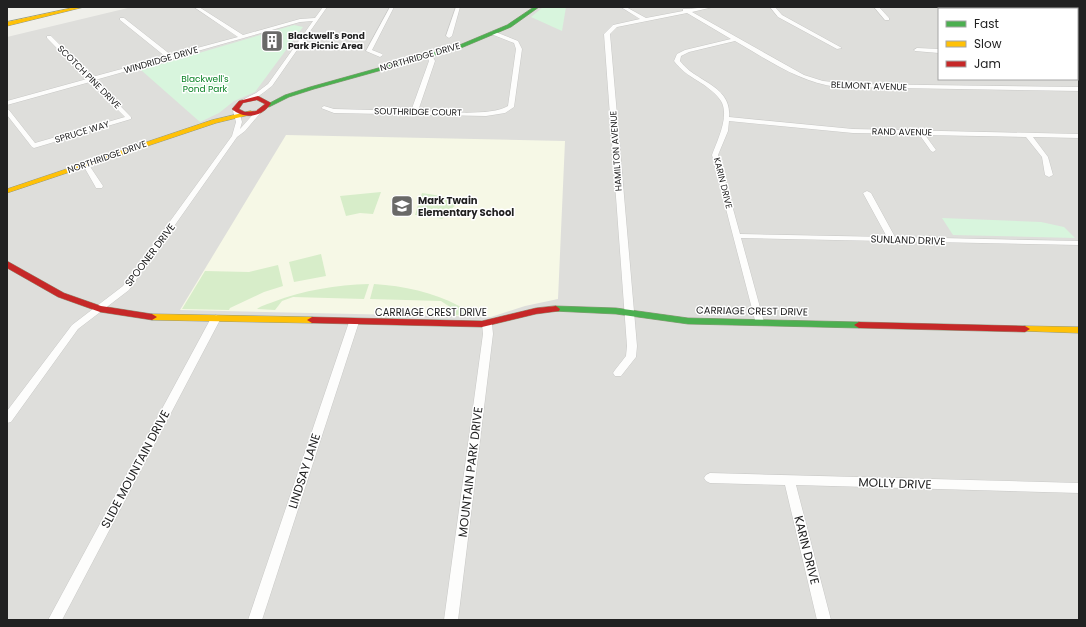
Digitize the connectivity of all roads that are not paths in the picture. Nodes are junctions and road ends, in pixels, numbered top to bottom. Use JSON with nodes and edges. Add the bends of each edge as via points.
{"nodes":[{"id":1,"x":50,"y":7,"type":"edge"},
{"id":2,"x":82,"y":7,"type":"edge"},
{"id":3,"x":196,"y":7,"type":"edge"},
{"id":4,"x":325,"y":7,"type":"edge"},
{"id":5,"x":392,"y":7,"type":"edge"},
{"id":6,"x":458,"y":7,"type":"edge"},
{"id":7,"x":537,"y":7,"type":"edge"},
{"id":8,"x":622,"y":7,"type":"edge"},
{"id":9,"x":680,"y":7,"type":"edge"},
{"id":10,"x":711,"y":7,"type":"edge"},
{"id":11,"x":772,"y":7,"type":"edge"},
{"id":12,"x":876,"y":7,"type":"edge"},
{"id":13,"x":687,"y":11,"type":"junction"},
{"id":14,"x":7,"y":17,"type":"edge"},
{"id":15,"x":122,"y":19,"type":"dead end"},
{"id":16,"x":887,"y":19,"type":"dead end"},
{"id":17,"x":316,"y":20,"type":"junction"},
{"id":18,"x":645,"y":20,"type":"junction"},
{"id":19,"x":7,"y":24,"type":"edge"},
{"id":20,"x":493,"y":33,"type":"junction"},
{"id":21,"x":449,"y":36,"type":"dead end"},
{"id":22,"x":49,"y":37,"type":"dead end"},
{"id":23,"x":242,"y":37,"type":"junction"},
{"id":24,"x":736,"y":40,"type":"junction"},
{"id":25,"x":839,"y":48,"type":"dead end"},
{"id":26,"x":917,"y":50,"type":"dead end"},
{"id":27,"x":938,"y":51,"type":"edge"},
{"id":28,"x":380,"y":55,"type":"dead end"},
{"id":29,"x":430,"y":56,"type":"junction"},
{"id":30,"x":170,"y":57,"type":"junction"},
{"id":31,"x":90,"y":80,"type":"junction"},
{"id":32,"x":270,"y":85,"type":"junction"},
{"id":33,"x":1079,"y":89,"type":"edge"},
{"id":34,"x":245,"y":100,"type":"junction"},
{"id":35,"x":267,"y":102,"type":"junction"},
{"id":36,"x":7,"y":103,"type":"edge"},
{"id":37,"x":324,"y":108,"type":"dead end"},
{"id":38,"x":7,"y":111,"type":"edge"},
{"id":39,"x":236,"y":111,"type":"junction"},
{"id":40,"x":255,"y":112,"type":"junction"},
{"id":41,"x":414,"y":112,"type":"junction"},
{"id":42,"x":129,"y":118,"type":"joint"},
{"id":43,"x":726,"y":119,"type":"junction"},
{"id":44,"x":921,"y":132,"type":"junction"},
{"id":45,"x":1027,"y":134,"type":"junction"},
{"id":46,"x":235,"y":136,"type":"junction"},
{"id":47,"x":1079,"y":136,"type":"edge"},
{"id":48,"x":933,"y":150,"type":"dead end"},
{"id":49,"x":86,"y":165,"type":"junction"},
{"id":50,"x":1049,"y":175,"type":"dead end"},
{"id":51,"x":99,"y":186,"type":"dead end"},
{"id":52,"x":7,"y":191,"type":"edge"},
{"id":53,"x":867,"y":193,"type":"dead end"},
{"id":54,"x":737,"y":236,"type":"junction"},
{"id":55,"x":892,"y":239,"type":"junction"},
{"id":56,"x":1079,"y":243,"type":"edge"},
{"id":57,"x":7,"y":264,"type":"edge"},
{"id":58,"x":100,"y":309,"type":"junction"},
{"id":59,"x":629,"y":311,"type":"junction"},
{"id":60,"x":216,"y":318,"type":"junction"},
{"id":61,"x":354,"y":322,"type":"junction"},
{"id":62,"x":759,"y":322,"type":"junction"},
{"id":63,"x":487,"y":324,"type":"junction"},
{"id":64,"x":1079,"y":330,"type":"edge"},
{"id":65,"x":618,"y":373,"type":"dead end"},
{"id":66,"x":7,"y":419,"type":"edge"},
{"id":67,"x":710,"y":478,"type":"dead end"},
{"id":68,"x":789,"y":480,"type":"junction"},
{"id":69,"x":1079,"y":488,"type":"edge"},
{"id":70,"x":55,"y":620,"type":"edge"},
{"id":71,"x":255,"y":620,"type":"edge"},
{"id":72,"x":450,"y":620,"type":"edge"},
{"id":73,"x":824,"y":620,"type":"edge"}],
"edges":[{"from":1,"to":14,"type":"main road"},
{"from":2,"to":19,"type":"main road"},
{"from":3,"to":23,"type":"street"},
{"from":4,"to":17,"type":"street"},
{"from":5,"to":28,"type":"street","via":[[369,51]]},
{"from":6,"to":21,"type":"street"},
{"from":7,"to":20,"type":"main road","name":"NORTHRIDGE DRIVE","via":[[521,19]]},
{"from":8,"to":18,"type":"street"},
{"from":9,"to":13,"type":"street","name":"BELMONT AVENUE"},
{"from":10,"to":13,"type":"street","name":"HAMILTON AVENUE"},
{"from":11,"to":25,"type":"street","via":[[780,16]]},
{"from":12,"to":16,"type":"street"},
{"from":13,"to":18,"type":"street","name":"HAMILTON AVENUE"},
{"from":13,"to":24,"type":"street","name":"BELMONT AVENUE"},
{"from":15,"to":30,"type":"street"},
{"from":17,"to":23,"type":"street","name":"WINDRIDGE DRIVE","via":[[300,21]]},
{"from":17,"to":32,"type":"street"},
{"from":18,"to":59,"type":"street","name":"HAMILTON AVENUE","via":[[615,26],[607,34]]},
{"from":20,"to":29,"type":"main road","name":"NORTHRIDGE DRIVE"},
{"from":20,"to":41,"type":"street","name":"SOUTHRIDGE COURT","via":[[511,39],[518,45],[511,106],[495,114]]},
{"from":22,"to":31,"type":"street","name":"SCOTCH PINE DRIVE"},
{"from":23,"to":30,"type":"street","name":"WINDRIDGE DRIVE"},
{"from":24,"to":33,"type":"street","name":"BELMONT AVENUE","via":[[807,79],[832,85]]},
{"from":24,"to":43,"type":"street","name":"KARIN DRIVE","via":[[687,51],[677,57],[682,68],[724,100],[727,108]]},
{"from":26,"to":27,"type":"street"},
{"from":29,"to":35,"type":"main road","name":"NORTHRIDGE DRIVE"},
{"from":29,"to":41,"type":"street","via":[[432,61]]},
{"from":30,"to":31,"type":"street","name":"WINDRIDGE DRIVE"},
{"from":31,"to":36,"type":"street","name":"WINDRIDGE DRIVE"},
{"from":31,"to":42,"type":"street","name":"SCOTCH PINE DRIVE"},
{"from":32,"to":34,"type":"street"},
{"from":32,"to":35,"type":"street"},
{"from":34,"to":35,"type":"main road","name":"NORTHRIDGE DRIVE","via":[[256,98]]},
{"from":34,"to":39,"type":"main road","name":"NORTHRIDGE DRIVE"},
{"from":35,"to":40,"type":"main road","name":"NORTHRIDGE DRIVE"},
{"from":37,"to":41,"type":"street","name":"SOUTHRIDGE COURT","via":[[334,111]]},
{"from":38,"to":42,"type":"street","name":"SPRUCE WAY","via":[[34,146]]},
{"from":39,"to":40,"type":"main road","name":"NORTHRIDGE DRIVE"},
{"from":39,"to":46,"type":"street","name":"SPOONER DRIVE","via":[[238,125]]},
{"from":39,"to":49,"type":"main road","name":"NORTHRIDGE DRIVE","via":[[207,124]]},
{"from":40,"to":46,"type":"street","name":"SPOONER DRIVE","via":[[243,130]]},
{"from":43,"to":44,"type":"street","name":"RAND AVENUE","via":[[830,130]]},
{"from":43,"to":54,"type":"street","name":"KARIN DRIVE","via":[[725,131],[715,155]]},
{"from":44,"to":45,"type":"street","name":"RAND AVENUE"},
{"from":44,"to":48,"type":"street"},
{"from":45,"to":47,"type":"street","name":"RAND AVENUE"},
{"from":45,"to":50,"type":"street","via":[[1045,157]]},
{"from":46,"to":58,"type":"street","name":"SPOONER DRIVE","via":[[145,264],[126,288]]},
{"from":49,"to":51,"type":"street"},
{"from":49,"to":52,"type":"main road","name":"NORTHRIDGE DRIVE"},
{"from":53,"to":55,"type":"street"},
{"from":54,"to":55,"type":"street","name":"SUNLAND DRIVE"},
{"from":54,"to":62,"type":"street","name":"KARIN DRIVE"},
{"from":55,"to":56,"type":"street","name":"SUNLAND DRIVE"},
{"from":57,"to":58,"type":"main road","name":"CARRIAGE CREST DRIVE","via":[[61,295]]},
{"from":58,"to":60,"type":"main road","name":"CARRIAGE CREST DRIVE","via":[[147,317]]},
{"from":58,"to":66,"type":"street","name":"SPOONER DRIVE","via":[[75,327]]},
{"from":59,"to":62,"type":"main road","name":"CARRIAGE CREST DRIVE","via":[[688,321]]},
{"from":59,"to":63,"type":"main road","name":"CARRIAGE CREST DRIVE","via":[[543,310]]},
{"from":59,"to":65,"type":"street","name":"HAMILTON AVENUE","via":[[631,357]]},
{"from":60,"to":61,"type":"main road","name":"CARRIAGE CREST DRIVE"},
{"from":60,"to":70,"type":"street","name":"SLIDE MOUNTAIN DRIVE"},
{"from":61,"to":63,"type":"main road","name":"CARRIAGE CREST DRIVE"},
{"from":61,"to":71,"type":"street","name":"LINDSAY LANE"},
{"from":62,"to":64,"type":"main road","name":"CARRIAGE CREST DRIVE"},
{"from":63,"to":72,"type":"street","name":"MOUNTAIN PARK DRIVE","via":[[488,334]]},
{"from":67,"to":68,"type":"street","name":"MOLLY DRIVE"},
{"from":68,"to":69,"type":"street","name":"MOLLY DRIVE"},
{"from":68,"to":73,"type":"street","name":"KARIN DRIVE"}]}
